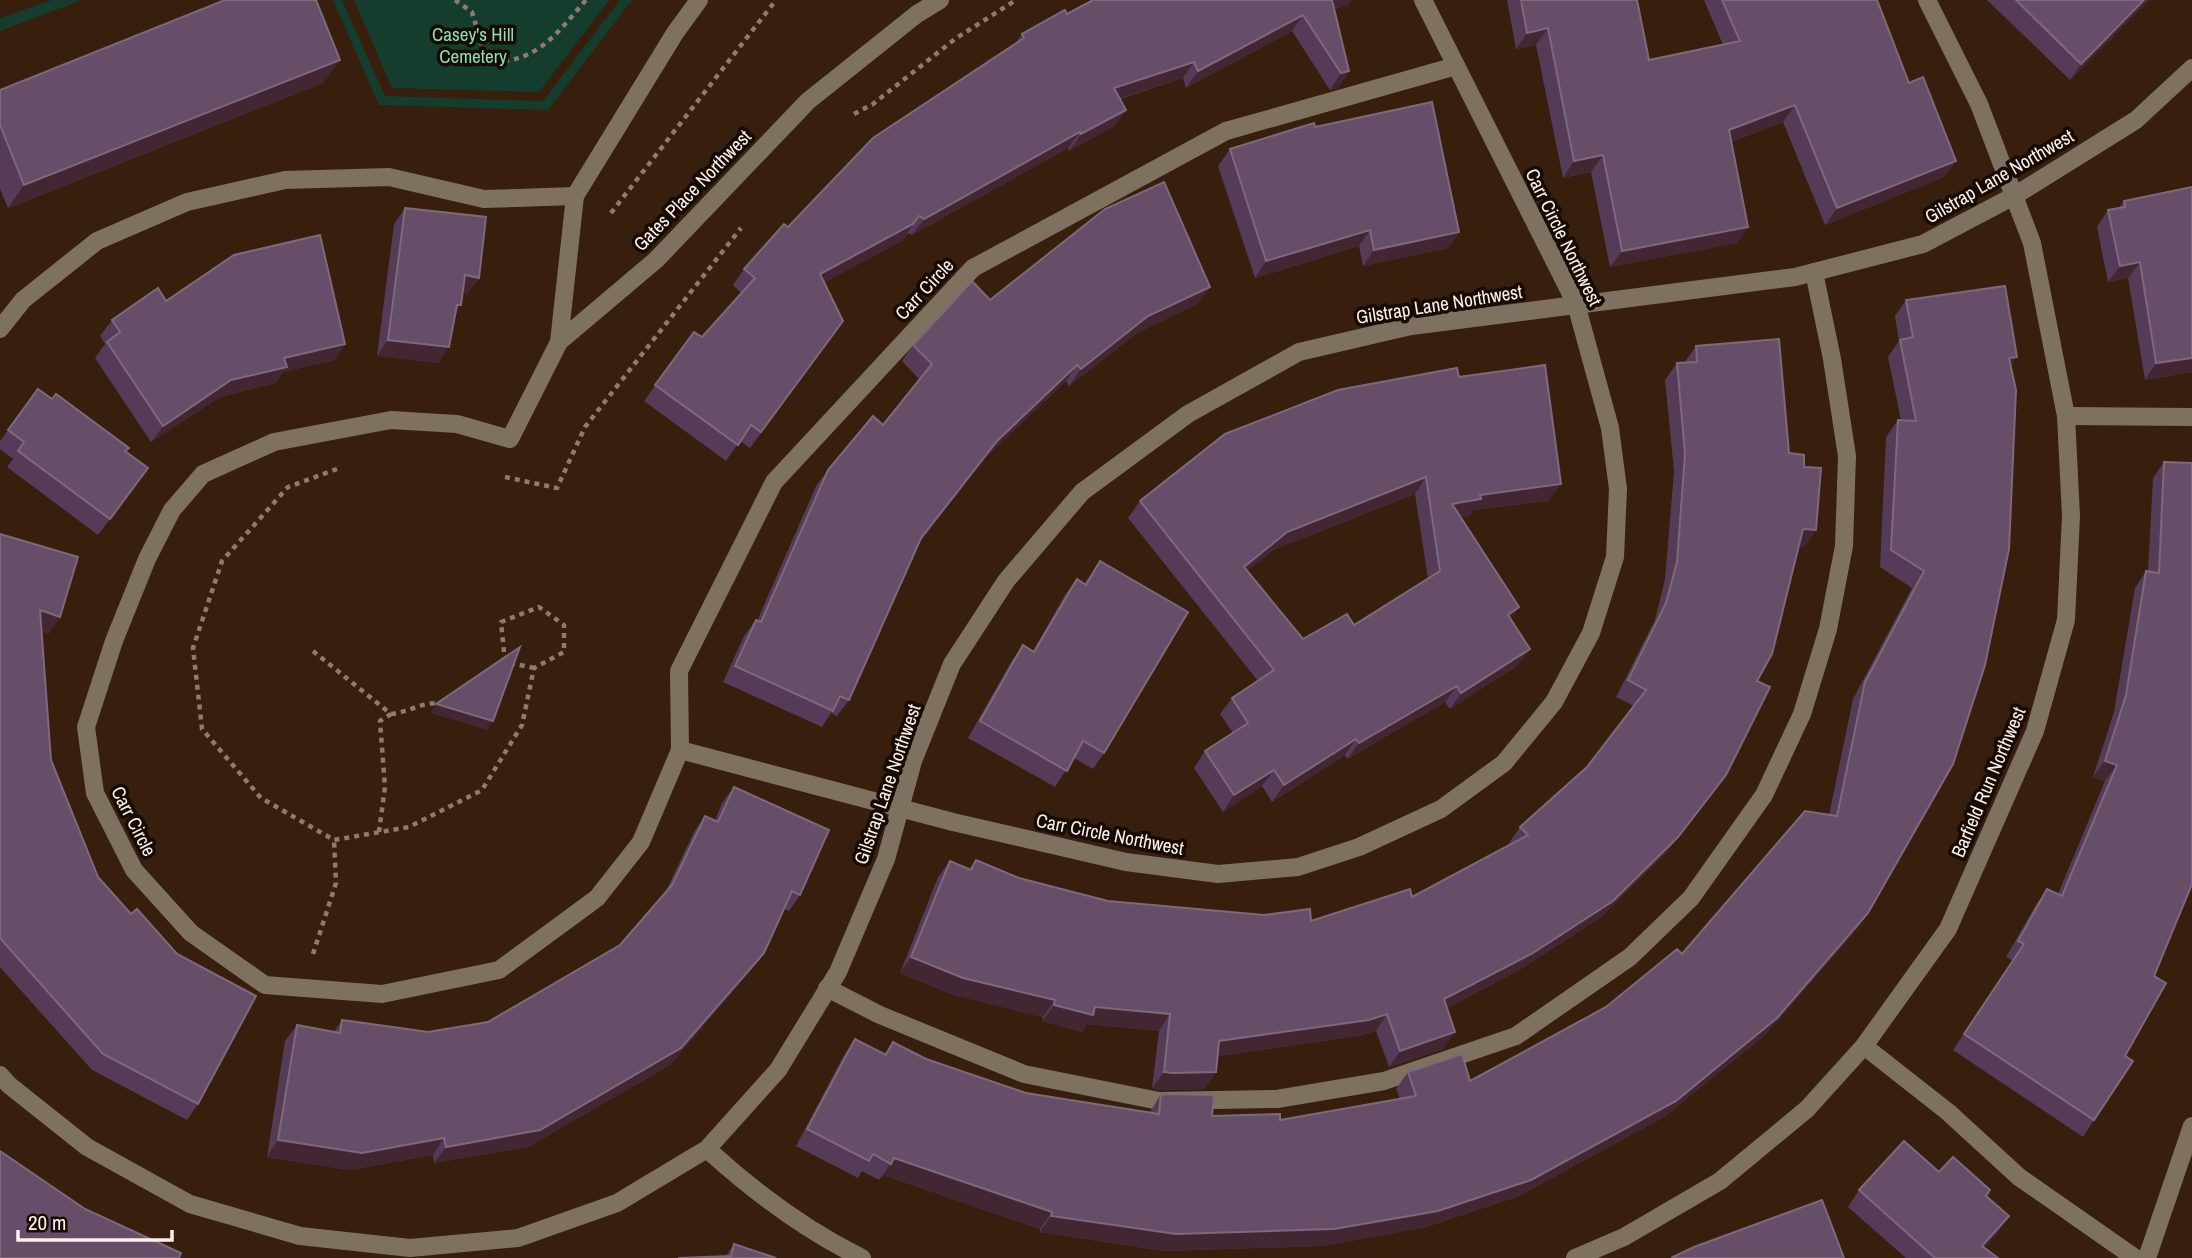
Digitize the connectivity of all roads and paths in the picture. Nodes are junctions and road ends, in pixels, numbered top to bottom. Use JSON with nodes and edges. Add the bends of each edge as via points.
{"nodes":[{"id":1,"x":455,"y":0,"type":"edge"},
{"id":2,"x":586,"y":0,"type":"edge"},
{"id":3,"x":699,"y":0,"type":"edge"},
{"id":4,"x":776,"y":0,"type":"edge"},
{"id":5,"x":940,"y":0,"type":"edge"},
{"id":6,"x":1016,"y":0,"type":"edge"},
{"id":7,"x":1423,"y":0,"type":"edge"},
{"id":8,"x":1927,"y":0,"type":"edge"},
{"id":9,"x":1456,"y":66,"type":"junction"},
{"id":10,"x":2192,"y":68,"type":"edge"},
{"id":11,"x":843,"y":120,"type":"dead end"},
{"id":12,"x":575,"y":196,"type":"junction"},
{"id":13,"x":2014,"y":196,"type":"junction"},
{"id":14,"x":608,"y":216,"type":"dead end"},
{"id":15,"x":744,"y":224,"type":"dead end"},
{"id":16,"x":1814,"y":272,"type":"junction"},
{"id":17,"x":1576,"y":304,"type":"junction"},
{"id":18,"x":0,"y":329,"type":"edge"},
{"id":19,"x":559,"y":342,"type":"junction"},
{"id":20,"x":2066,"y":416,"type":"junction"},
{"id":21,"x":2192,"y":416,"type":"edge"},
{"id":22,"x":510,"y":439,"type":"joint"},
{"id":23,"x":341,"y":468,"type":"dead end"},
{"id":24,"x":503,"y":476,"type":"dead end"},
{"id":25,"x":313,"y":651,"type":"dead end"},
{"id":26,"x":534,"y":668,"type":"junction"},
{"id":27,"x":454,"y":707,"type":"edge"},
{"id":28,"x":391,"y":714,"type":"junction"},
{"id":29,"x":680,"y":750,"type":"junction"},
{"id":30,"x":900,"y":809,"type":"junction"},
{"id":31,"x":379,"y":832,"type":"junction"},
{"id":32,"x":334,"y":840,"type":"junction"},
{"id":33,"x":312,"y":957,"type":"dead end"},
{"id":34,"x":827,"y":988,"type":"junction"},
{"id":35,"x":1864,"y":1046,"type":"junction"},
{"id":36,"x":0,"y":1075,"type":"edge"},
{"id":37,"x":2192,"y":1126,"type":"edge"},
{"id":38,"x":706,"y":1149,"type":"junction"},
{"id":39,"x":862,"y":1258,"type":"edge"},
{"id":40,"x":1575,"y":1258,"type":"edge"},
{"id":41,"x":2135,"y":1258,"type":"edge"},
{"id":42,"x":2147,"y":1258,"type":"edge"}],
"edges":[{"from":1,"to":2,"type":"path","via":[[472,12],[487,61],[510,62],[545,47]]},
{"from":3,"to":12,"type":"street"},
{"from":4,"to":14,"type":"path"},
{"from":5,"to":19,"type":"street","name":"Gates Place Northwest","via":[[808,100],[656,260]]},
{"from":6,"to":11,"type":"path","via":[[956,39],[873,104]]},
{"from":7,"to":9,"type":"street","name":"Carr Circle Northwest"},
{"from":8,"to":13,"type":"street","name":"Barfield Run Northwest","via":[[1979,104]]},
{"from":9,"to":17,"type":"street","name":"Carr Circle Northwest"},
{"from":9,"to":29,"type":"street","name":"Carr Circle","via":[[1226,131],[973,268],[774,482],[679,671]]},
{"from":10,"to":13,"type":"street","name":"Gilstrap Lane Northwest","via":[[2136,120]]},
{"from":12,"to":18,"type":"street","via":[[484,199],[389,177],[285,180],[187,202],[97,241],[23,300]]},
{"from":12,"to":19,"type":"street"},
{"from":13,"to":16,"type":"street","name":"Gilstrap Lane Northwest","via":[[1923,244]]},
{"from":13,"to":20,"type":"street","name":"Barfield Run Northwest","via":[[2032,243]]},
{"from":15,"to":24,"type":"path","via":[[585,427],[557,488]]},
{"from":16,"to":17,"type":"street","name":"Gilstrap Lane Northwest"},
{"from":16,"to":34,"type":"street","via":[[1847,456],[1844,545],[1828,629],[1802,714],[1764,795],[1690,898],[1630,957],[1516,1036],[1384,1081],[1277,1099],[1159,1101],[1024,1074],[880,1015]]},
{"from":17,"to":30,"type":"street","name":"Gilstrap Lane Northwest","via":[[1411,326],[1299,352],[1188,414],[1082,492],[1006,581],[952,664],[912,761]]},
{"from":17,"to":30,"type":"street","name":"Carr Circle Northwest","via":[[1610,428],[1618,489],[1615,557],[1591,633],[1554,702],[1504,763],[1441,809],[1359,847],[1298,867],[1219,874],[1126,862]]},
{"from":19,"to":22,"type":"street","name":"Gates Place Northwest"},
{"from":20,"to":21,"type":"street"},
{"from":20,"to":35,"type":"street","name":"Barfield Run Northwest","via":[[2071,516],[2066,620],[2035,731],[1948,929]]},
{"from":22,"to":29,"type":"street","name":"Carr Circle","via":[[457,424],[391,420],[274,442],[203,474],[172,510],[147,559],[86,727],[95,793],[134,870],[191,933],[265,985],[382,994],[499,970],[597,898],[641,842]]},
{"from":23,"to":32,"type":"path","via":[[288,487],[222,561],[193,648],[202,729],[261,798]]},
{"from":25,"to":28,"type":"path"},
{"from":26,"to":26,"type":"path","via":[[564,652],[564,625],[539,607],[501,622],[505,662]]},
{"from":26,"to":31,"type":"path","via":[[522,726],[482,790],[409,827]]},
{"from":27,"to":28,"type":"path","via":[[431,701]]},
{"from":28,"to":31,"type":"path","via":[[380,721],[386,787]]},
{"from":29,"to":30,"type":"street"},
{"from":30,"to":34,"type":"street","name":"Gilstrap Lane Northwest","via":[[886,859]]},
{"from":31,"to":32,"type":"path"},
{"from":32,"to":33,"type":"path","via":[[337,883]]},
{"from":34,"to":38,"type":"street","name":"Gilstrap Lane Northwest","via":[[778,1070]]},
{"from":35,"to":40,"type":"street","name":"Barfield Run Northwest","via":[[1807,1109],[1720,1181],[1624,1237]]},
{"from":35,"to":41,"type":"street","via":[[1948,1112],[2019,1177]]},
{"from":36,"to":38,"type":"street","name":"Gilstrap Lane Northwest","via":[[87,1147],[190,1204],[300,1236],[396,1247],[518,1238],[617,1203]]},
{"from":37,"to":42,"type":"street"},
{"from":38,"to":39,"type":"street","via":[[742,1181],[830,1242]]}]}
